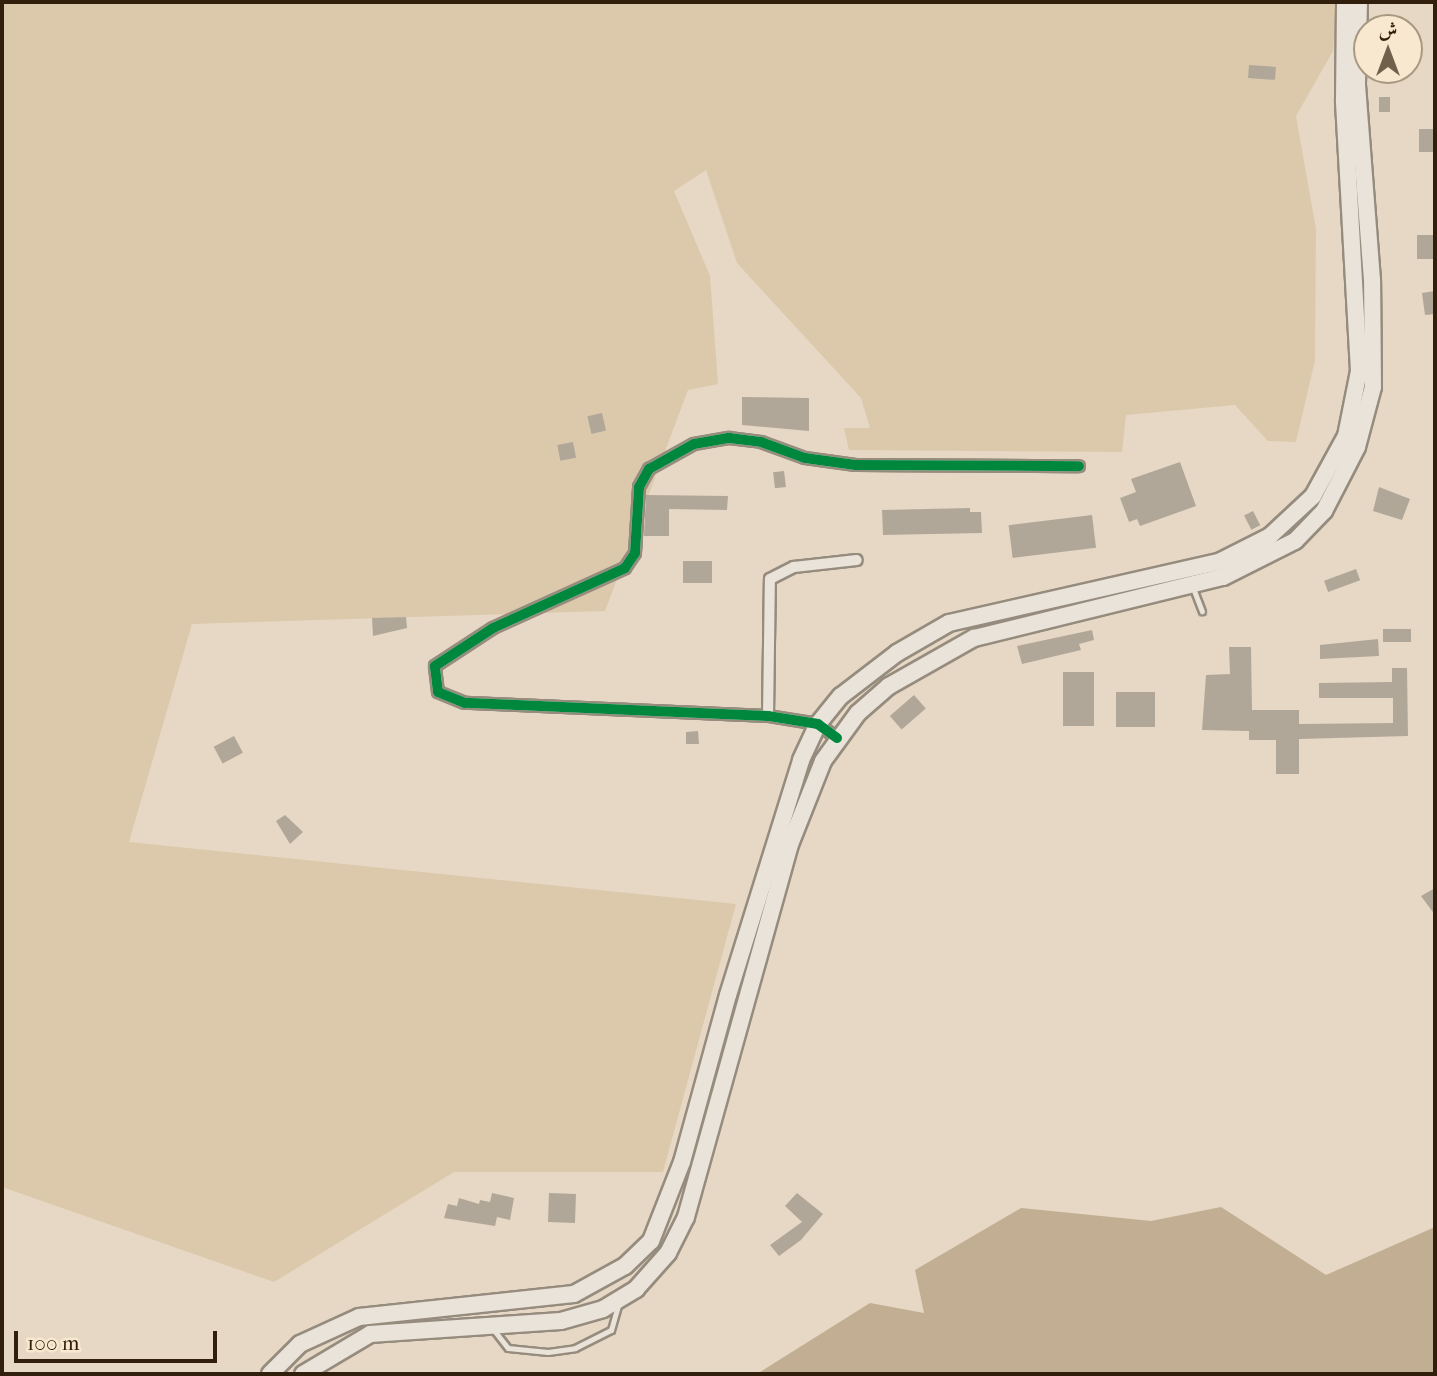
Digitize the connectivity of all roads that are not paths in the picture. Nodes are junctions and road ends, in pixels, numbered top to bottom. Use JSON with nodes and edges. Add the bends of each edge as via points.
{"nodes":[{"id":1,"x":1345,"y":2,"type":"edge"},
{"id":2,"x":1359,"y":2,"type":"edge"},
{"id":3,"x":1079,"y":466,"type":"dead end"},
{"id":4,"x":857,"y":560,"type":"dead end"},
{"id":5,"x":1189,"y":567,"type":"junction"},
{"id":6,"x":1193,"y":587,"type":"junction"},
{"id":7,"x":1202,"y":611,"type":"dead end"},
{"id":8,"x":768,"y":716,"type":"junction"},
{"id":9,"x":818,"y":724,"type":"junction"},
{"id":10,"x":837,"y":738,"type":"junction"},
{"id":11,"x":619,"y":1301,"type":"junction"},
{"id":12,"x":494,"y":1329,"type":"junction"},
{"id":13,"x":270,"y":1374,"type":"edge"},
{"id":14,"x":303,"y":1374,"type":"edge"}],
"edges":[{"from":1,"to":5,"type":"main road","via":[[1344,100],[1359,348],[1353,415],[1339,453],[1305,506],[1253,547]]},
{"from":2,"to":6,"type":"main road","via":[[1357,83],[1373,354],[1367,422],[1336,492],[1295,541],[1259,562]]},
{"from":3,"to":8,"type":"street","via":[[856,465],[805,458],[761,442],[729,438],[694,444],[649,469],[636,498],[635,553],[625,568],[493,628],[435,666],[438,692],[465,703]]},
{"from":4,"to":8,"type":"street","via":[[794,567],[770,579]]},
{"from":5,"to":6,"type":"main road"},
{"from":5,"to":9,"type":"main road","via":[[949,623],[863,679]]},
{"from":6,"to":7,"type":"lane"},
{"from":6,"to":10,"type":"main road","via":[[974,638],[889,686]]},
{"from":8,"to":9,"type":"street"},
{"from":9,"to":10,"type":"street"},
{"from":9,"to":13,"type":"main road","via":[[776,836],[677,1180],[651,1241],[625,1266],[574,1294],[359,1317],[300,1344]]},
{"from":10,"to":11,"type":"main road","via":[[789,847],[685,1217],[654,1273]]},
{"from":11,"to":12,"type":"main road","via":[[584,1316]]},
{"from":11,"to":12,"type":"lane","via":[[611,1330],[575,1348],[516,1350],[508,1348]]},
{"from":12,"to":14,"type":"main road","via":[[429,1326],[370,1334]]}]}
